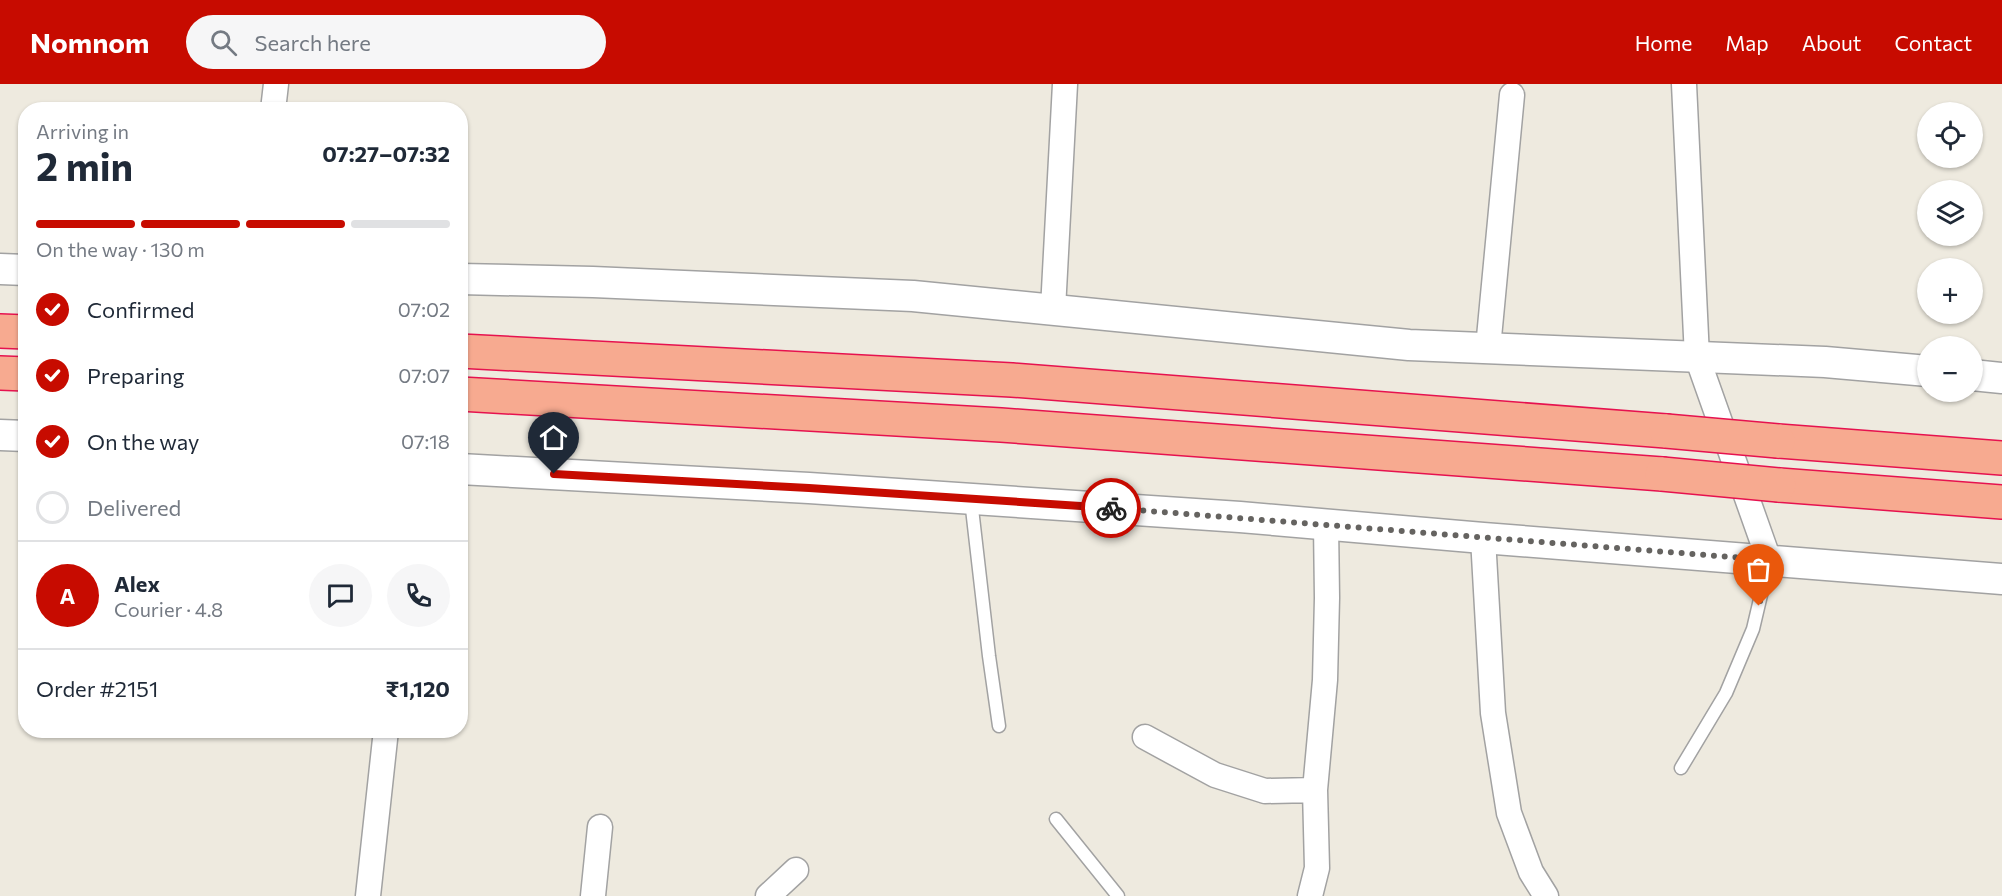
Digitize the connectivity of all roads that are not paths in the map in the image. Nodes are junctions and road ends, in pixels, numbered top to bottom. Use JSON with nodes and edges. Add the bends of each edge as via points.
{"nodes":[{"id":1,"x":276,"y":84,"type":"edge"},
{"id":2,"x":1065,"y":84,"type":"edge"},
{"id":3,"x":1684,"y":84,"type":"edge"},
{"id":4,"x":1512,"y":95,"type":"dead end"},
{"id":5,"x":274,"y":102,"type":"edge"},
{"id":6,"x":0,"y":269,"type":"edge"},
{"id":7,"x":18,"y":270,"type":"edge"},
{"id":8,"x":468,"y":279,"type":"edge"},
{"id":9,"x":1053,"y":309,"type":"junction"},
{"id":10,"x":0,"y":330,"type":"edge"},
{"id":11,"x":18,"y":331,"type":"edge"},
{"id":12,"x":1488,"y":348,"type":"junction"},
{"id":13,"x":468,"y":351,"type":"edge"},
{"id":14,"x":1697,"y":357,"type":"junction"},
{"id":15,"x":1917,"y":370,"type":"edge"},
{"id":16,"x":0,"y":373,"type":"edge"},
{"id":17,"x":18,"y":374,"type":"edge"},
{"id":18,"x":1983,"y":376,"type":"edge"},
{"id":19,"x":2002,"y":378,"type":"edge"},
{"id":20,"x":468,"y":394,"type":"edge"},
{"id":21,"x":0,"y":435,"type":"edge"},
{"id":22,"x":18,"y":436,"type":"edge"},
{"id":23,"x":2002,"y":458,"type":"edge"},
{"id":24,"x":468,"y":469,"type":"edge"},
{"id":25,"x":971,"y":499,"type":"junction"},
{"id":26,"x":2002,"y":502,"type":"edge"},
{"id":27,"x":1326,"y":524,"type":"junction"},
{"id":28,"x":1483,"y":538,"type":"junction"},
{"id":29,"x":1769,"y":560,"type":"junction"},
{"id":30,"x":2002,"y":579,"type":"edge"},
{"id":31,"x":999,"y":726,"type":"dead end"},
{"id":32,"x":1145,"y":737,"type":"dead end"},
{"id":33,"x":385,"y":738,"type":"edge"},
{"id":34,"x":1681,"y":768,"type":"dead end"},
{"id":35,"x":1315,"y":790,"type":"junction"},
{"id":36,"x":1056,"y":819,"type":"dead end"},
{"id":37,"x":600,"y":826,"type":"dead end"},
{"id":38,"x":796,"y":870,"type":"dead end"},
{"id":39,"x":368,"y":896,"type":"edge"},
{"id":40,"x":593,"y":896,"type":"edge"},
{"id":41,"x":768,"y":896,"type":"edge"},
{"id":42,"x":1118,"y":896,"type":"edge"},
{"id":43,"x":1310,"y":896,"type":"edge"},
{"id":44,"x":1546,"y":896,"type":"edge"}],
"edges":[{"from":1,"to":5,"type":"street"},
{"from":2,"to":9,"type":"street"},
{"from":3,"to":14,"type":"street"},
{"from":4,"to":12,"type":"street"},
{"from":6,"to":7,"type":"street"},
{"from":8,"to":9,"type":"street","via":[[913,296]]},
{"from":9,"to":12,"type":"street","via":[[1398,344]]},
{"from":10,"to":11,"type":"highway"},
{"from":12,"to":14,"type":"street"},
{"from":13,"to":23,"type":"highway","bridge":true,"via":[[1012,380]]},
{"from":14,"to":15,"type":"street"},
{"from":14,"to":29,"type":"street"},
{"from":16,"to":17,"type":"highway"},
{"from":18,"to":19,"type":"street"},
{"from":20,"to":26,"type":"highway","bridge":true,"via":[[1001,425]]},
{"from":21,"to":22,"type":"street"},
{"from":24,"to":25,"type":"street"},
{"from":25,"to":27,"type":"street"},
{"from":25,"to":31,"type":"lane"},
{"from":27,"to":28,"type":"street"},
{"from":27,"to":35,"type":"street","via":[[1325,680]]},
{"from":28,"to":29,"type":"street"},
{"from":28,"to":44,"type":"street","via":[[1493,713],[1509,813],[1531,872]]},
{"from":29,"to":30,"type":"street"},
{"from":29,"to":34,"type":"lane","via":[[1753,629],[1726,693]]},
{"from":32,"to":35,"type":"street","via":[[1215,775],[1265,791]]},
{"from":33,"to":39,"type":"street"},
{"from":35,"to":43,"type":"street","via":[[1317,868]]},
{"from":36,"to":42,"type":"lane"},
{"from":37,"to":40,"type":"street"},
{"from":38,"to":41,"type":"street"}]}
